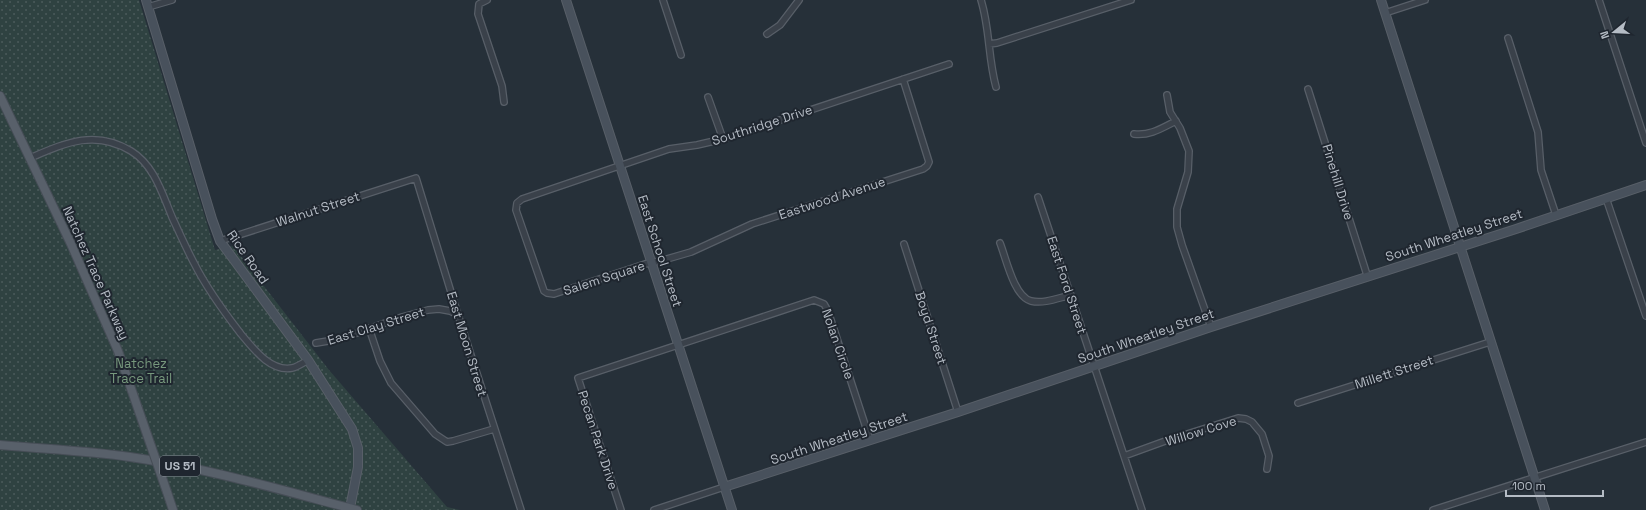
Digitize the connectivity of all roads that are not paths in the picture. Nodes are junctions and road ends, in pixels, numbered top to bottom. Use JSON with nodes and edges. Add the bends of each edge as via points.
{"nodes":[{"id":1,"x":172,"y":0,"type":"edge"},
{"id":2,"x":487,"y":0,"type":"edge"},
{"id":3,"x":567,"y":0,"type":"edge"},
{"id":4,"x":663,"y":0,"type":"edge"},
{"id":5,"x":798,"y":0,"type":"edge"},
{"id":6,"x":981,"y":0,"type":"edge"},
{"id":7,"x":1131,"y":0,"type":"edge"},
{"id":8,"x":1381,"y":0,"type":"edge"},
{"id":9,"x":1425,"y":0,"type":"edge"},
{"id":10,"x":1599,"y":0,"type":"edge"},
{"id":11,"x":147,"y":4,"type":"edge"},
{"id":12,"x":1385,"y":13,"type":"junction"},
{"id":13,"x":767,"y":34,"type":"dead end"},
{"id":14,"x":1508,"y":38,"type":"dead end"},
{"id":15,"x":989,"y":44,"type":"junction"},
{"id":16,"x":682,"y":55,"type":"dead end"},
{"id":17,"x":948,"y":64,"type":"dead end"},
{"id":18,"x":903,"y":79,"type":"junction"},
{"id":19,"x":996,"y":87,"type":"dead end"},
{"id":20,"x":1308,"y":89,"type":"dead end"},
{"id":21,"x":1167,"y":95,"type":"dead end"},
{"id":22,"x":0,"y":96,"type":"edge"},
{"id":23,"x":708,"y":97,"type":"dead end"},
{"id":24,"x":504,"y":102,"type":"dead end"},
{"id":25,"x":1176,"y":121,"type":"junction"},
{"id":26,"x":1134,"y":134,"type":"dead end"},
{"id":27,"x":723,"y":139,"type":"junction"},
{"id":28,"x":1646,"y":143,"type":"edge"},
{"id":29,"x":30,"y":158,"type":"junction"},
{"id":30,"x":620,"y":166,"type":"junction"},
{"id":31,"x":416,"y":178,"type":"joint"},
{"id":32,"x":1646,"y":185,"type":"edge"},
{"id":33,"x":1038,"y":197,"type":"dead end"},
{"id":34,"x":1606,"y":198,"type":"junction"},
{"id":35,"x":1556,"y":215,"type":"junction"},
{"id":36,"x":220,"y":241,"type":"junction"},
{"id":37,"x":1000,"y":243,"type":"dead end"},
{"id":38,"x":904,"y":244,"type":"dead end"},
{"id":39,"x":1460,"y":247,"type":"junction"},
{"id":40,"x":652,"y":263,"type":"junction"},
{"id":41,"x":1367,"y":275,"type":"junction"},
{"id":42,"x":1070,"y":295,"type":"junction"},
{"id":43,"x":458,"y":315,"type":"junction"},
{"id":44,"x":1646,"y":316,"type":"edge"},
{"id":45,"x":1211,"y":327,"type":"junction"},
{"id":46,"x":369,"y":328,"type":"junction"},
{"id":47,"x":1490,"y":342,"type":"junction"},
{"id":48,"x":316,"y":343,"type":"dead end"},
{"id":49,"x":678,"y":346,"type":"junction"},
{"id":50,"x":308,"y":360,"type":"junction"},
{"id":51,"x":1094,"y":367,"type":"junction"},
{"id":52,"x":1298,"y":403,"type":"dead end"},
{"id":53,"x":958,"y":412,"type":"junction"},
{"id":54,"x":494,"y":429,"type":"junction"},
{"id":55,"x":870,"y":440,"type":"junction"},
{"id":56,"x":1646,"y":442,"type":"edge"},
{"id":57,"x":0,"y":445,"type":"edge"},
{"id":58,"x":1124,"y":456,"type":"junction"},
{"id":59,"x":1267,"y":469,"type":"dead end"},
{"id":60,"x":1534,"y":477,"type":"junction"},
{"id":61,"x":724,"y":487,"type":"junction"},
{"id":62,"x":352,"y":509,"type":"edge"},
{"id":63,"x":173,"y":510,"type":"edge"},
{"id":64,"x":521,"y":510,"type":"edge"},
{"id":65,"x":621,"y":510,"type":"edge"},
{"id":66,"x":654,"y":510,"type":"edge"},
{"id":67,"x":732,"y":510,"type":"edge"},
{"id":68,"x":1142,"y":510,"type":"edge"},
{"id":69,"x":1433,"y":510,"type":"edge"},
{"id":70,"x":1545,"y":510,"type":"edge"}],
"edges":[{"from":1,"to":11,"type":"street"},
{"from":2,"to":24,"type":"street","via":[[480,4],[478,14],[502,86]]},
{"from":3,"to":30,"type":"street","name":"East School Street"},
{"from":4,"to":16,"type":"street"},
{"from":5,"to":13,"type":"street","via":[[780,25]]},
{"from":6,"to":15,"type":"street"},
{"from":7,"to":15,"type":"street"},
{"from":8,"to":12,"type":"street"},
{"from":9,"to":12,"type":"street"},
{"from":10,"to":28,"type":"street"},
{"from":11,"to":36,"type":"street","name":"Rice Road"},
{"from":12,"to":39,"type":"street"},
{"from":14,"to":35,"type":"street","via":[[1538,132],[1541,170]]},
{"from":15,"to":19,"type":"street"},
{"from":17,"to":18,"type":"street","name":"Southridge Drive"},
{"from":18,"to":27,"type":"street","name":"Southridge Drive"},
{"from":18,"to":40,"type":"street","name":"Eastwood Avenue","via":[[929,162],[927,166],[752,224],[691,252]]},
{"from":20,"to":41,"type":"street","name":"Pinehill Drive"},
{"from":21,"to":25,"type":"street","via":[[1170,112]]},
{"from":22,"to":29,"type":"main road","name":"Natchez Trace Parkway"},
{"from":23,"to":27,"type":"street"},
{"from":25,"to":26,"type":"street","via":[[1154,132]]},
{"from":25,"to":45,"type":"street","via":[[1189,151],[1188,172],[1177,209],[1178,227]]},
{"from":27,"to":30,"type":"street","name":"Southridge Drive","via":[[697,146],[669,149]]},
{"from":29,"to":50,"type":"street","via":[[68,142],[88,139],[109,142],[136,154],[156,178],[185,246],[203,280],[231,322],[262,357],[275,366],[293,368]]},
{"from":29,"to":63,"type":"main road","name":"Natchez Trace Parkway","bridge":true,"via":[[118,351]]},
{"from":30,"to":40,"type":"street","name":"East School Street"},
{"from":30,"to":40,"type":"street","name":"Salem Square","via":[[522,199],[517,203],[516,210],[542,288],[547,293],[554,294]]},
{"from":31,"to":36,"type":"street","name":"Walnut Street"},
{"from":31,"to":43,"type":"street","name":"East Moon Street"},
{"from":32,"to":34,"type":"street","name":"South Wheatley Street"},
{"from":33,"to":42,"type":"street","name":"East Ford Street"},
{"from":34,"to":35,"type":"street","name":"South Wheatley Street"},
{"from":34,"to":44,"type":"street"},
{"from":35,"to":39,"type":"street","name":"South Wheatley Street"},
{"from":36,"to":50,"type":"street","name":"Rice Road"},
{"from":37,"to":42,"type":"street","via":[[1014,283],[1022,296],[1031,301],[1044,301]]},
{"from":38,"to":53,"type":"street","name":"Boyd Street"},
{"from":39,"to":41,"type":"street","name":"South Wheatley Street"},
{"from":39,"to":47,"type":"street"},
{"from":40,"to":49,"type":"street","name":"East School Street"},
{"from":41,"to":45,"type":"street","name":"South Wheatley Street"},
{"from":42,"to":51,"type":"street","name":"East Ford Street"},
{"from":43,"to":46,"type":"street","name":"East Clay Street","via":[[439,309],[428,310]]},
{"from":43,"to":54,"type":"street","name":"East Moon Street"},
{"from":45,"to":51,"type":"street","name":"South Wheatley Street"},
{"from":46,"to":48,"type":"street","name":"East Clay Street","via":[[340,339]]},
{"from":46,"to":54,"type":"street","via":[[380,361],[391,383],[435,434],[446,442]]},
{"from":47,"to":52,"type":"street","name":"Millett Street"},
{"from":47,"to":60,"type":"street"},
{"from":49,"to":55,"type":"street","name":"Nolan Circle","via":[[814,300],[824,304]]},
{"from":49,"to":61,"type":"street","name":"East School Street"},
{"from":49,"to":65,"type":"street","name":"Pecan Park Drive","via":[[578,378]]},
{"from":50,"to":62,"type":"street","name":"Rice Road","via":[[356,438],[358,467]]},
{"from":51,"to":53,"type":"street","name":"South Wheatley Street"},
{"from":51,"to":58,"type":"street","name":"East Ford Street"},
{"from":53,"to":55,"type":"street","name":"South Wheatley Street"},
{"from":54,"to":64,"type":"street","name":"East Moon Street"},
{"from":55,"to":61,"type":"street","name":"South Wheatley Street"},
{"from":56,"to":60,"type":"street"},
{"from":57,"to":62,"type":"main road","number":"US 51","via":[[129,457],[174,465],[234,477]]},
{"from":58,"to":59,"type":"street","name":"Willow Cove","via":[[1238,418],[1252,422],[1262,434],[1269,456]]},
{"from":58,"to":68,"type":"street","name":"East Ford Street"},
{"from":60,"to":69,"type":"street"},
{"from":60,"to":70,"type":"street"},
{"from":61,"to":66,"type":"street","name":"South Wheatley Street"},
{"from":61,"to":67,"type":"street","name":"East School Street"}]}
